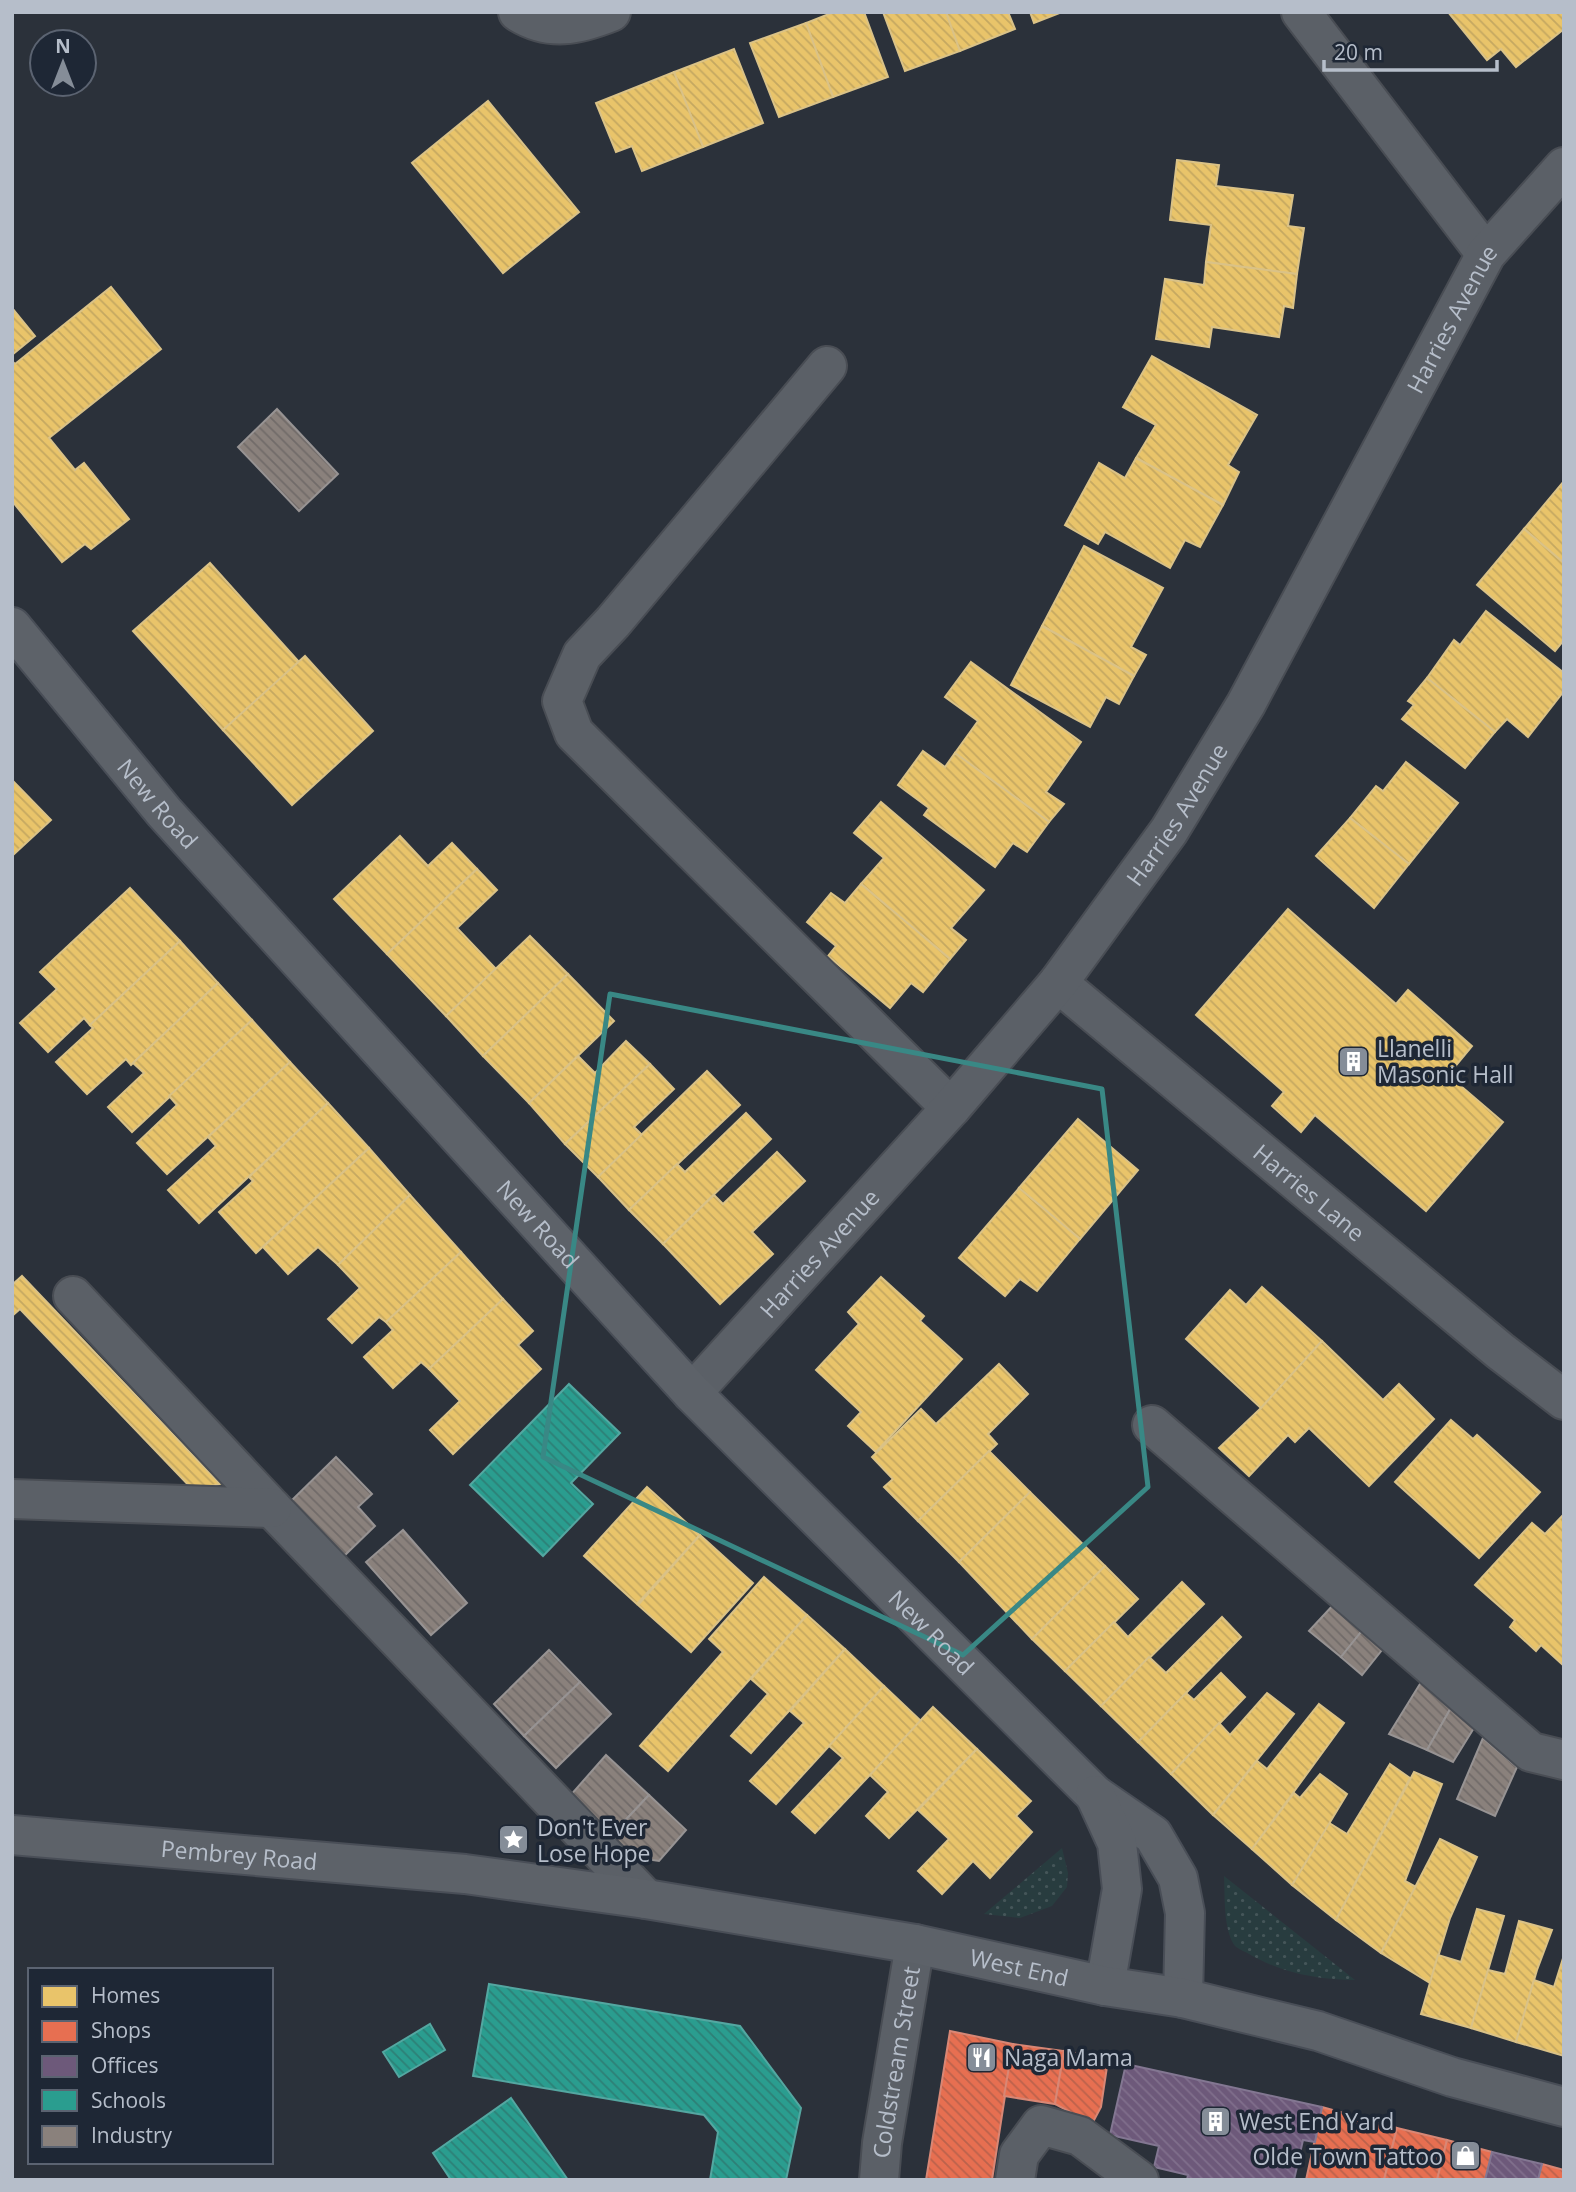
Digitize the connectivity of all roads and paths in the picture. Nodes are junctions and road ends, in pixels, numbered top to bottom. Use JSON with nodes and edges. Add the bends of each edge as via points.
{"nodes":[{"id":1,"x":611,"y":12,"type":"edge"},
{"id":2,"x":1301,"y":12,"type":"edge"},
{"id":3,"x":518,"y":13,"type":"edge"},
{"id":4,"x":1564,"y":167,"type":"edge"},
{"id":5,"x":1486,"y":254,"type":"junction"},
{"id":6,"x":827,"y":366,"type":"dead end"},
{"id":7,"x":12,"y":627,"type":"edge"},
{"id":8,"x":1058,"y":982,"type":"junction"},
{"id":9,"x":951,"y":1108,"type":"junction"},
{"id":10,"x":73,"y":1296,"type":"dead end"},
{"id":11,"x":692,"y":1394,"type":"junction"},
{"id":12,"x":1564,"y":1400,"type":"edge"},
{"id":13,"x":1152,"y":1425,"type":"dead end"},
{"id":14,"x":12,"y":1499,"type":"edge"},
{"id":15,"x":272,"y":1508,"type":"junction"},
{"id":16,"x":1564,"y":1760,"type":"edge"},
{"id":17,"x":1095,"y":1795,"type":"junction"},
{"id":18,"x":12,"y":1835,"type":"edge"},
{"id":19,"x":465,"y":1874,"type":"joint"},
{"id":20,"x":646,"y":1899,"type":"junction"},
{"id":21,"x":915,"y":1944,"type":"junction"},
{"id":22,"x":1105,"y":1986,"type":"junction"},
{"id":23,"x":1183,"y":1998,"type":"junction"},
{"id":24,"x":1564,"y":2107,"type":"edge"},
{"id":25,"x":879,"y":2180,"type":"edge"},
{"id":26,"x":1015,"y":2180,"type":"edge"},
{"id":27,"x":1139,"y":2180,"type":"edge"}],
"edges":[{"from":1,"to":3,"type":"street","via":[[553,26]]},
{"from":2,"to":5,"type":"street"},
{"from":4,"to":5,"type":"street","name":"Harries Avenue"},
{"from":5,"to":8,"type":"street","name":"Harries Avenue","via":[[1246,704],[1169,831]]},
{"from":6,"to":9,"type":"street","via":[[582,656],[562,701],[574,733]]},
{"from":7,"to":11,"type":"main road","name":"New Road","via":[[164,812]]},
{"from":8,"to":9,"type":"street","name":"Harries Avenue"},
{"from":8,"to":12,"type":"street","name":"Harries Lane"},
{"from":9,"to":11,"type":"street","name":"Harries Avenue"},
{"from":10,"to":15,"type":"street"},
{"from":11,"to":17,"type":"main road","name":"New Road"},
{"from":13,"to":16,"type":"street","via":[[1531,1752]]},
{"from":14,"to":15,"type":"street"},
{"from":15,"to":20,"type":"street"},
{"from":17,"to":22,"type":"main road","name":"New Road","via":[[1117,1843],[1122,1889]]},
{"from":17,"to":23,"type":"main road","name":"New Road","via":[[1153,1835],[1178,1878],[1185,1913]]},
{"from":18,"to":19,"type":"main road","name":"Pembrey Road"},
{"from":19,"to":20,"type":"main road","name":"West End"},
{"from":20,"to":21,"type":"main road","name":"West End"},
{"from":21,"to":22,"type":"main road","name":"West End"},
{"from":21,"to":25,"type":"street","name":"Coldstream Street"},
{"from":22,"to":23,"type":"main road","name":"West End"},
{"from":23,"to":24,"type":"main road","name":"West End","via":[[1318,2031],[1452,2077]]},
{"from":26,"to":27,"type":"street","via":[[1019,2155],[1041,2125],[1080,2136]]}]}
